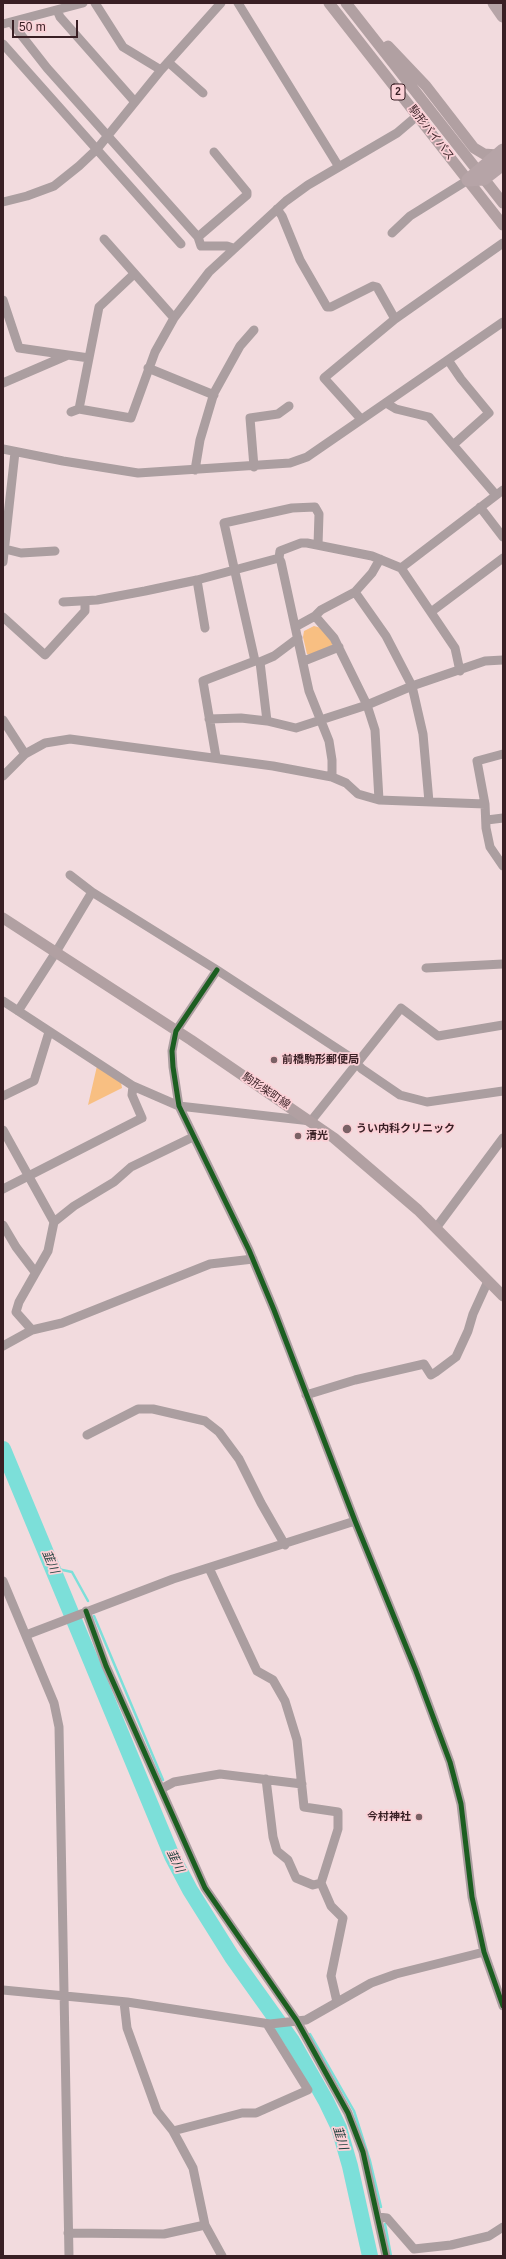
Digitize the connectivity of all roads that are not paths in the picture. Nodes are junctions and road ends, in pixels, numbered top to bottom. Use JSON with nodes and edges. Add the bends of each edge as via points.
{"nodes":[{"id":1,"x":83,"y":3,"type":"edge"},
{"id":2,"x":95,"y":3,"type":"edge"},
{"id":3,"x":221,"y":3,"type":"edge"},
{"id":4,"x":238,"y":3,"type":"edge"},
{"id":5,"x":329,"y":3,"type":"edge"},
{"id":6,"x":346,"y":3,"type":"edge"},
{"id":7,"x":494,"y":3,"type":"edge"},
{"id":8,"x":57,"y":10,"type":"junction"},
{"id":9,"x":503,"y":16,"type":"edge"},
{"id":10,"x":7,"y":23,"type":"edge"},
{"id":11,"x":367,"y":30,"type":"junction"},
{"id":12,"x":3,"y":44,"type":"edge"},
{"id":13,"x":168,"y":62,"type":"junction"},
{"id":14,"x":161,"y":70,"type":"junction"},
{"id":15,"x":203,"y":93,"type":"dead end"},
{"id":16,"x":135,"y":102,"type":"junction"},
{"id":17,"x":417,"y":116,"type":"junction"},
{"id":18,"x":108,"y":136,"type":"junction"},
{"id":19,"x":97,"y":149,"type":"junction"},
{"id":20,"x":214,"y":152,"type":"dead end"},
{"id":21,"x":501,"y":156,"type":"edge"},
{"id":22,"x":339,"y":167,"type":"junction"},
{"id":23,"x":476,"y":176,"type":"junction"},
{"id":24,"x":3,"y":202,"type":"edge"},
{"id":25,"x":503,"y":203,"type":"edge"},
{"id":26,"x":277,"y":209,"type":"junction"},
{"id":27,"x":503,"y":225,"type":"edge"},
{"id":28,"x":392,"y":233,"type":"dead end"},
{"id":29,"x":198,"y":237,"type":"junction"},
{"id":30,"x":104,"y":239,"type":"dead end"},
{"id":31,"x":503,"y":243,"type":"edge"},
{"id":32,"x":180,"y":244,"type":"dead end"},
{"id":33,"x":233,"y":248,"type":"junction"},
{"id":34,"x":134,"y":274,"type":"junction"},
{"id":35,"x":3,"y":300,"type":"edge"},
{"id":36,"x":174,"y":318,"type":"junction"},
{"id":37,"x":395,"y":319,"type":"junction"},
{"id":38,"x":503,"y":322,"type":"edge"},
{"id":39,"x":254,"y":330,"type":"dead end"},
{"id":40,"x":68,"y":355,"type":"junction"},
{"id":41,"x":89,"y":358,"type":"junction"},
{"id":42,"x":448,"y":360,"type":"junction"},
{"id":43,"x":148,"y":368,"type":"junction"},
{"id":44,"x":3,"y":383,"type":"edge"},
{"id":45,"x":214,"y":395,"type":"junction"},
{"id":46,"x":386,"y":403,"type":"junction"},
{"id":47,"x":289,"y":406,"type":"dead end"},
{"id":48,"x":360,"y":419,"type":"junction"},
{"id":49,"x":453,"y":445,"type":"junction"},
{"id":50,"x":3,"y":449,"type":"edge"},
{"id":51,"x":15,"y":452,"type":"junction"},
{"id":52,"x":254,"y":467,"type":"junction"},
{"id":53,"x":195,"y":470,"type":"junction"},
{"id":54,"x":500,"y":492,"type":"edge"},
{"id":55,"x":480,"y":507,"type":"junction"},
{"id":56,"x":503,"y":537,"type":"edge"},
{"id":57,"x":318,"y":545,"type":"junction"},
{"id":58,"x":5,"y":549,"type":"junction"},
{"id":59,"x":55,"y":551,"type":"dead end"},
{"id":60,"x":279,"y":558,"type":"junction"},
{"id":61,"x":503,"y":558,"type":"edge"},
{"id":62,"x":380,"y":559,"type":"junction"},
{"id":63,"x":3,"y":562,"type":"edge"},
{"id":64,"x":401,"y":568,"type":"junction"},
{"id":65,"x":234,"y":569,"type":"junction"},
{"id":66,"x":197,"y":580,"type":"junction"},
{"id":67,"x":355,"y":592,"type":"junction"},
{"id":68,"x":85,"y":601,"type":"junction"},
{"id":69,"x":63,"y":602,"type":"dead end"},
{"id":70,"x":431,"y":612,"type":"junction"},
{"id":71,"x":314,"y":616,"type":"junction"},
{"id":72,"x":3,"y":617,"type":"edge"},
{"id":73,"x":295,"y":627,"type":"junction"},
{"id":74,"x":205,"y":628,"type":"dead end"},
{"id":75,"x":298,"y":638,"type":"junction"},
{"id":76,"x":339,"y":647,"type":"junction"},
{"id":77,"x":503,"y":660,"type":"edge"},
{"id":78,"x":257,"y":661,"type":"junction"},
{"id":79,"x":304,"y":662,"type":"junction"},
{"id":80,"x":460,"y":671,"type":"junction"},
{"id":81,"x":412,"y":686,"type":"junction"},
{"id":82,"x":367,"y":705,"type":"junction"},
{"id":83,"x":209,"y":719,"type":"junction"},
{"id":84,"x":3,"y":720,"type":"edge"},
{"id":85,"x":267,"y":720,"type":"junction"},
{"id":86,"x":321,"y":721,"type":"junction"},
{"id":87,"x":25,"y":754,"type":"junction"},
{"id":88,"x":503,"y":754,"type":"edge"},
{"id":89,"x":216,"y":757,"type":"junction"},
{"id":90,"x":3,"y":776,"type":"edge"},
{"id":91,"x":332,"y":777,"type":"junction"},
{"id":92,"x":379,"y":800,"type":"junction"},
{"id":93,"x":429,"y":802,"type":"junction"},
{"id":94,"x":485,"y":804,"type":"junction"},
{"id":95,"x":503,"y":818,"type":"edge"},
{"id":96,"x":487,"y":820,"type":"junction"},
{"id":97,"x":503,"y":866,"type":"edge"},
{"id":98,"x":70,"y":875,"type":"dead end"},
{"id":99,"x":92,"y":892,"type":"junction"},
{"id":100,"x":3,"y":918,"type":"edge"},
{"id":101,"x":56,"y":952,"type":"junction"},
{"id":102,"x":503,"y":964,"type":"edge"},
{"id":103,"x":426,"y":968,"type":"dead end"},
{"id":104,"x":217,"y":970,"type":"junction"},
{"id":105,"x":3,"y":1001,"type":"edge"},
{"id":106,"x":18,"y":1011,"type":"junction"},
{"id":107,"x":503,"y":1025,"type":"edge"},
{"id":108,"x":176,"y":1031,"type":"junction"},
{"id":109,"x":49,"y":1032,"type":"junction"},
{"id":110,"x":356,"y":1063,"type":"junction"},
{"id":111,"x":133,"y":1086,"type":"junction"},
{"id":112,"x":503,"y":1091,"type":"edge"},
{"id":113,"x":3,"y":1096,"type":"edge"},
{"id":114,"x":179,"y":1106,"type":"junction"},
{"id":115,"x":311,"y":1121,"type":"junction"},
{"id":116,"x":3,"y":1130,"type":"edge"},
{"id":117,"x":193,"y":1137,"type":"junction"},
{"id":118,"x":503,"y":1138,"type":"edge"},
{"id":119,"x":27,"y":1177,"type":"junction"},
{"id":120,"x":3,"y":1189,"type":"edge"},
{"id":121,"x":54,"y":1222,"type":"junction"},
{"id":122,"x":3,"y":1225,"type":"edge"},
{"id":123,"x":436,"y":1228,"type":"junction"},
{"id":124,"x":253,"y":1259,"type":"junction"},
{"id":125,"x":35,"y":1272,"type":"junction"},
{"id":126,"x":488,"y":1281,"type":"junction"},
{"id":127,"x":503,"y":1296,"type":"edge"},
{"id":128,"x":32,"y":1330,"type":"junction"},
{"id":129,"x":3,"y":1346,"type":"edge"},
{"id":130,"x":306,"y":1395,"type":"junction"},
{"id":131,"x":87,"y":1435,"type":"dead end"},
{"id":132,"x":355,"y":1521,"type":"junction"},
{"id":133,"x":284,"y":1545,"type":"junction"},
{"id":134,"x":208,"y":1568,"type":"junction"},
{"id":135,"x":3,"y":1580,"type":"edge"},
{"id":136,"x":83,"y":1613,"type":"junction"},
{"id":137,"x":26,"y":1635,"type":"junction"},
{"id":138,"x":266,"y":1779,"type":"junction"},
{"id":139,"x":302,"y":1784,"type":"junction"},
{"id":140,"x":161,"y":1788,"type":"junction"},
{"id":141,"x":321,"y":1883,"type":"junction"},
{"id":142,"x":484,"y":1952,"type":"junction"},
{"id":143,"x":3,"y":1990,"type":"edge"},
{"id":144,"x":64,"y":1997,"type":"junction"},
{"id":145,"x":124,"y":2002,"type":"junction"},
{"id":146,"x":337,"y":2002,"type":"junction"},
{"id":147,"x":503,"y":2006,"type":"edge"},
{"id":148,"x":296,"y":2021,"type":"junction"},
{"id":149,"x":269,"y":2024,"type":"junction"},
{"id":150,"x":173,"y":2131,"type":"junction"},
{"id":151,"x":378,"y":2217,"type":"junction"},
{"id":152,"x":205,"y":2225,"type":"junction"},
{"id":153,"x":503,"y":2227,"type":"edge"},
{"id":154,"x":68,"y":2233,"type":"junction"},
{"id":155,"x":69,"y":2256,"type":"edge"},
{"id":156,"x":222,"y":2256,"type":"edge"},
{"id":157,"x":386,"y":2256,"type":"edge"}],
"edges":[{"from":1,"to":8,"type":"street"},
{"from":2,"to":14,"type":"street","via":[[122,47]]},
{"from":3,"to":13,"type":"street"},
{"from":4,"to":22,"type":"street"},
{"from":5,"to":17,"type":"main road","name":"駒形バイパス","number":"2"},
{"from":6,"to":11,"type":"main road","name":"駒形バイパス","number":"2"},
{"from":7,"to":9,"type":"highway"},
{"from":8,"to":10,"type":"street"},
{"from":8,"to":16,"type":"street","via":[[60,17]]},
{"from":10,"to":18,"type":"street"},
{"from":11,"to":21,"type":"main road","via":[[392,50],[426,86],[474,148],[484,154]]},
{"from":11,"to":23,"type":"main road","name":"駒形バイパス","number":"2"},
{"from":12,"to":19,"type":"street"},
{"from":13,"to":14,"type":"street"},
{"from":13,"to":15,"type":"street"},
{"from":14,"to":16,"type":"street"},
{"from":16,"to":18,"type":"street"},
{"from":17,"to":22,"type":"street","via":[[397,133]]},
{"from":17,"to":23,"type":"main road","name":"駒形バイパス","number":"2"},
{"from":18,"to":19,"type":"street"},
{"from":18,"to":29,"type":"street"},
{"from":19,"to":24,"type":"street","via":[[54,186]]},
{"from":19,"to":32,"type":"street"},
{"from":20,"to":29,"type":"street","via":[[248,192]]},
{"from":21,"to":23,"type":"highway"},
{"from":22,"to":26,"type":"street","via":[[308,185]]},
{"from":23,"to":25,"type":"main road","name":"駒形バイパス","number":"2"},
{"from":23,"to":27,"type":"main road","name":"駒形バイパス","number":"2"},
{"from":23,"to":28,"type":"street","via":[[410,216]]},
{"from":26,"to":33,"type":"street"},
{"from":26,"to":37,"type":"street","via":[[300,260],[327,307],[373,286],[377,287]]},
{"from":29,"to":33,"type":"street","via":[[201,246]]},
{"from":30,"to":34,"type":"street"},
{"from":31,"to":37,"type":"street"},
{"from":33,"to":36,"type":"street","via":[[206,276]]},
{"from":34,"to":36,"type":"street"},
{"from":34,"to":41,"type":"street","via":[[99,307]]},
{"from":35,"to":40,"type":"street","via":[[19,348]]},
{"from":36,"to":43,"type":"street"},
{"from":37,"to":48,"type":"street","via":[[324,378]]},
{"from":38,"to":42,"type":"street"},
{"from":39,"to":45,"type":"street","via":[[227,366]]},
{"from":40,"to":41,"type":"street"},
{"from":40,"to":44,"type":"street"},
{"from":41,"to":43,"type":"street","via":[[75,410],[131,418]]},
{"from":42,"to":46,"type":"street"},
{"from":42,"to":49,"type":"street","via":[[489,412]]},
{"from":43,"to":45,"type":"street"},
{"from":45,"to":53,"type":"street","via":[[200,440]]},
{"from":46,"to":48,"type":"street"},
{"from":46,"to":49,"type":"street","via":[[396,409],[429,417]]},
{"from":47,"to":52,"type":"street","via":[[278,414],[250,418]]},
{"from":48,"to":52,"type":"street","via":[[299,460],[284,465]]},
{"from":49,"to":54,"type":"street"},
{"from":50,"to":51,"type":"street"},
{"from":51,"to":53,"type":"street","via":[[138,473]]},
{"from":51,"to":58,"type":"street"},
{"from":52,"to":53,"type":"street"},
{"from":54,"to":55,"type":"street"},
{"from":55,"to":56,"type":"street"},
{"from":55,"to":64,"type":"street"},
{"from":57,"to":60,"type":"street","via":[[298,544],[280,551]]},
{"from":57,"to":62,"type":"street"},
{"from":57,"to":65,"type":"street","via":[[319,514],[316,507],[292,508],[228,521],[224,527]]},
{"from":58,"to":59,"type":"street","via":[[21,553]]},
{"from":58,"to":63,"type":"street"},
{"from":60,"to":65,"type":"street"},
{"from":60,"to":73,"type":"street"},
{"from":61,"to":70,"type":"street"},
{"from":62,"to":64,"type":"street"},
{"from":62,"to":67,"type":"street","via":[[372,573]]},
{"from":64,"to":70,"type":"street"},
{"from":65,"to":66,"type":"street"},
{"from":65,"to":78,"type":"street"},
{"from":66,"to":68,"type":"street"},
{"from":66,"to":74,"type":"street"},
{"from":67,"to":71,"type":"street"},
{"from":67,"to":81,"type":"street","via":[[368,607],[390,642]]},
{"from":68,"to":69,"type":"street"},
{"from":68,"to":72,"type":"street","via":[[85,611],[45,655]]},
{"from":70,"to":80,"type":"street","via":[[455,648]]},
{"from":71,"to":73,"type":"street"},
{"from":71,"to":76,"type":"street"},
{"from":73,"to":75,"type":"street"},
{"from":75,"to":78,"type":"street","via":[[274,656]]},
{"from":75,"to":79,"type":"street"},
{"from":76,"to":79,"type":"street"},
{"from":76,"to":82,"type":"street"},
{"from":77,"to":80,"type":"street","via":[[490,659]]},
{"from":78,"to":83,"type":"street","via":[[203,681]]},
{"from":78,"to":85,"type":"street"},
{"from":79,"to":86,"type":"street","via":[[309,691]]},
{"from":80,"to":81,"type":"street"},
{"from":81,"to":82,"type":"street"},
{"from":81,"to":93,"type":"street","via":[[423,734]]},
{"from":82,"to":86,"type":"street"},
{"from":82,"to":92,"type":"street","via":[[375,730]]},
{"from":83,"to":85,"type":"street"},
{"from":83,"to":89,"type":"street"},
{"from":84,"to":87,"type":"street"},
{"from":85,"to":86,"type":"street","via":[[296,728]]},
{"from":86,"to":91,"type":"street","via":[[330,749]]},
{"from":87,"to":89,"type":"street","via":[[45,743],[70,739]]},
{"from":87,"to":90,"type":"street"},
{"from":88,"to":94,"type":"street","via":[[477,761]]},
{"from":89,"to":91,"type":"street"},
{"from":91,"to":92,"type":"street","via":[[346,783],[358,794]]},
{"from":92,"to":93,"type":"street"},
{"from":93,"to":94,"type":"street"},
{"from":94,"to":96,"type":"street"},
{"from":95,"to":96,"type":"street"},
{"from":96,"to":97,"type":"street","via":[[490,847]]},
{"from":98,"to":99,"type":"street"},
{"from":99,"to":101,"type":"street"},
{"from":99,"to":104,"type":"street"},
{"from":100,"to":101,"type":"main road","name":"駒形柴町線"},
{"from":101,"to":106,"type":"street"},
{"from":101,"to":108,"type":"main road","name":"駒形柴町線"},
{"from":102,"to":103,"type":"street"},
{"from":104,"to":108,"type":"street"},
{"from":104,"to":110,"type":"street"},
{"from":105,"to":106,"type":"street"},
{"from":106,"to":109,"type":"street"},
{"from":107,"to":110,"type":"street","via":[[438,1036],[401,1008]]},
{"from":108,"to":114,"type":"street","via":[[172,1051]]},
{"from":108,"to":115,"type":"main road","name":"駒形柴町線"},
{"from":109,"to":111,"type":"street"},
{"from":109,"to":113,"type":"street","via":[[34,1081]]},
{"from":110,"to":112,"type":"street","via":[[400,1095],[419,1102]]},
{"from":110,"to":115,"type":"street"},
{"from":111,"to":114,"type":"street"},
{"from":111,"to":119,"type":"street","via":[[132,1095],[142,1118]]},
{"from":114,"to":115,"type":"street"},
{"from":114,"to":117,"type":"street"},
{"from":115,"to":123,"type":"main road","name":"駒形柴町線","via":[[378,1174]]},
{"from":116,"to":119,"type":"street"},
{"from":117,"to":121,"type":"street","via":[[131,1167],[114,1182],[74,1206]]},
{"from":117,"to":124,"type":"street"},
{"from":118,"to":123,"type":"street"},
{"from":119,"to":120,"type":"street"},
{"from":119,"to":121,"type":"street"},
{"from":121,"to":125,"type":"street","via":[[48,1251]]},
{"from":122,"to":125,"type":"street"},
{"from":123,"to":126,"type":"main road","name":"駒形柴町線"},
{"from":124,"to":128,"type":"street","via":[[210,1264],[62,1323]]},
{"from":124,"to":130,"type":"street"},
{"from":125,"to":128,"type":"street","via":[[16,1312]]},
{"from":126,"to":127,"type":"main road","name":"駒形柴町線"},
{"from":126,"to":130,"type":"street","via":[[456,1357],[436,1372],[431,1375],[424,1364]]},
{"from":128,"to":129,"type":"street"},
{"from":130,"to":132,"type":"street"},
{"from":131,"to":133,"type":"street","via":[[138,1409],[153,1409],[205,1420],[219,1432],[239,1459]]},
{"from":132,"to":133,"type":"street"},
{"from":132,"to":142,"type":"street","via":[[450,1762],[461,1804],[472,1897]]},
{"from":133,"to":134,"type":"street"},
{"from":134,"to":136,"type":"street"},
{"from":134,"to":139,"type":"street","via":[[256,1671],[273,1680],[280,1689],[297,1740]]},
{"from":135,"to":137,"type":"street"},
{"from":136,"to":137,"type":"street"},
{"from":136,"to":140,"type":"street"},
{"from":137,"to":144,"type":"street","via":[[54,1704],[59,1727]]},
{"from":138,"to":139,"type":"street"},
{"from":138,"to":140,"type":"street","via":[[220,1774],[174,1782]]},
{"from":138,"to":141,"type":"street","via":[[277,1851],[288,1860],[296,1878],[313,1884]]},
{"from":139,"to":141,"type":"street","via":[[304,1807],[338,1812],[338,1829]]},
{"from":140,"to":148,"type":"street","via":[[174,1823],[205,1888]]},
{"from":141,"to":146,"type":"street","via":[[331,1906],[343,1918],[331,1976]]},
{"from":142,"to":146,"type":"street","via":[[383,1978]]},
{"from":142,"to":147,"type":"street"},
{"from":143,"to":144,"type":"street"},
{"from":144,"to":145,"type":"street"},
{"from":144,"to":154,"type":"street"},
{"from":145,"to":149,"type":"street"},
{"from":145,"to":150,"type":"street","via":[[127,2028],[157,2111]]},
{"from":146,"to":148,"type":"street","via":[[306,2020]]},
{"from":148,"to":149,"type":"street"},
{"from":148,"to":151,"type":"street","via":[[348,2113],[362,2152]]},
{"from":149,"to":150,"type":"street","via":[[308,2090],[256,2113],[242,2113]]},
{"from":150,"to":152,"type":"street","via":[[193,2168]]},
{"from":151,"to":153,"type":"street","via":[[387,2218],[414,2250],[489,2236]]},
{"from":151,"to":157,"type":"street"},
{"from":152,"to":154,"type":"street","via":[[164,2234]]},
{"from":152,"to":156,"type":"street"},
{"from":154,"to":155,"type":"street"}]}
